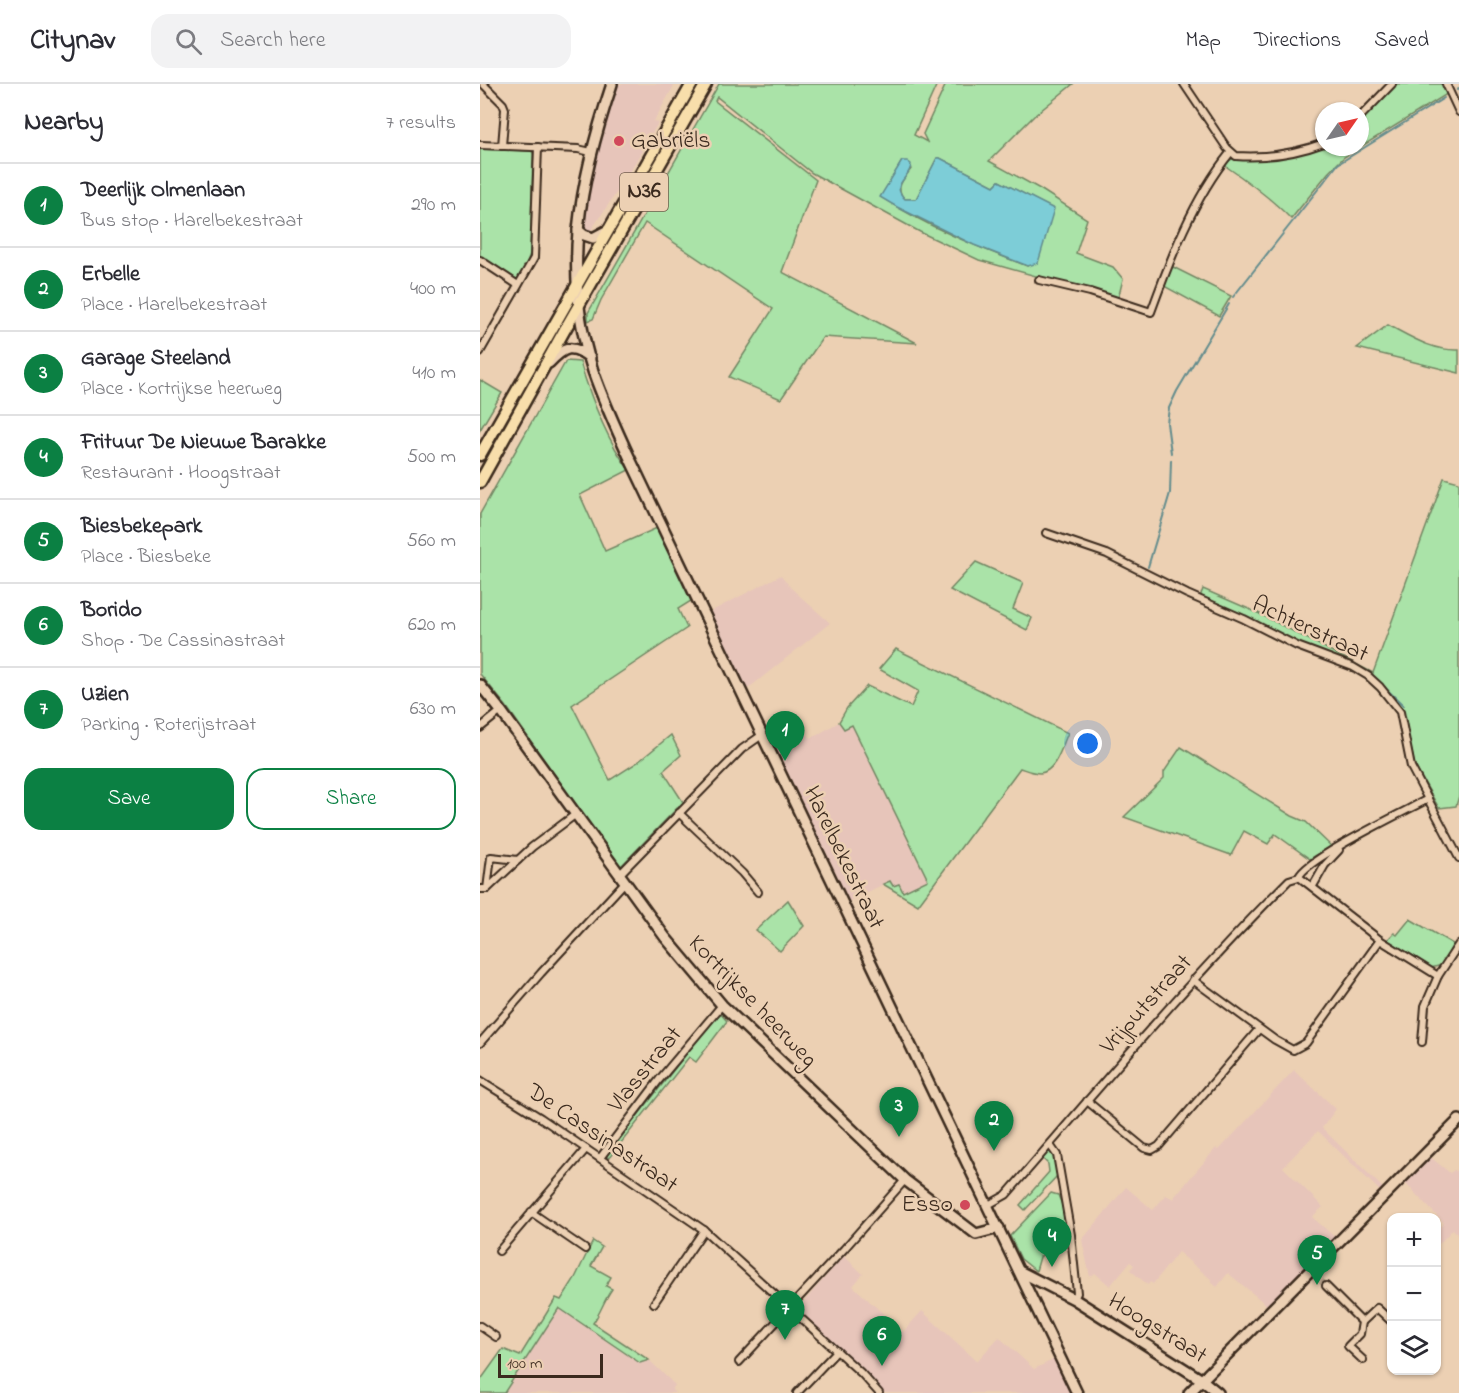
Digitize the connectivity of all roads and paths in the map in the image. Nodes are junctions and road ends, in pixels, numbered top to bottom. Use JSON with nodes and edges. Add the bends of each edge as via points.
{"nodes":[{"id":1,"x":483,"y":84,"type":"edge"},
{"id":2,"x":612,"y":84,"type":"edge"},
{"id":3,"x":692,"y":84,"type":"edge"},
{"id":4,"x":706,"y":84,"type":"edge"},
{"id":5,"x":1185,"y":84,"type":"edge"},
{"id":6,"x":1392,"y":84,"type":"edge"},
{"id":7,"x":1446,"y":84,"type":"edge"},
{"id":8,"x":1369,"y":108,"type":"edge"},
{"id":9,"x":1459,"y":112,"type":"edge"},
{"id":10,"x":480,"y":145,"type":"edge"},
{"id":11,"x":1315,"y":145,"type":"edge"},
{"id":12,"x":502,"y":146,"type":"junction"},
{"id":13,"x":538,"y":147,"type":"junction"},
{"id":14,"x":591,"y":152,"type":"junction"},
{"id":15,"x":1230,"y":153,"type":"junction"},
{"id":16,"x":610,"y":228,"type":"junction"},
{"id":17,"x":578,"y":230,"type":"junction"},
{"id":18,"x":480,"y":260,"type":"edge"},
{"id":19,"x":1039,"y":280,"type":"dead end"},
{"id":20,"x":577,"y":284,"type":"junction"},
{"id":21,"x":518,"y":285,"type":"junction"},
{"id":22,"x":578,"y":300,"type":"junction"},
{"id":23,"x":483,"y":340,"type":"edge"},
{"id":24,"x":480,"y":352,"type":"edge"},
{"id":25,"x":590,"y":358,"type":"junction"},
{"id":26,"x":545,"y":367,"type":"junction"},
{"id":27,"x":480,"y":455,"type":"edge"},
{"id":28,"x":480,"y":482,"type":"edge"},
{"id":29,"x":1046,"y":533,"type":"dead end"},
{"id":30,"x":480,"y":686,"type":"edge"},
{"id":31,"x":501,"y":711,"type":"junction"},
{"id":32,"x":480,"y":728,"type":"edge"},
{"id":33,"x":762,"y":735,"type":"junction"},
{"id":34,"x":1428,"y":799,"type":"junction"},
{"id":35,"x":679,"y":813,"type":"junction"},
{"id":36,"x":576,"y":814,"type":"junction"},
{"id":37,"x":1346,"y":843,"type":"junction"},
{"id":38,"x":1459,"y":858,"type":"edge"},
{"id":39,"x":518,"y":860,"type":"junction"},
{"id":40,"x":1299,"y":877,"type":"junction"},
{"id":41,"x":622,"y":879,"type":"junction"},
{"id":42,"x":1313,"y":886,"type":"junction"},
{"id":43,"x":484,"y":889,"type":"edge"},
{"id":44,"x":758,"y":892,"type":"dead end"},
{"id":45,"x":1380,"y":940,"type":"junction"},
{"id":46,"x":1459,"y":944,"type":"edge"},
{"id":47,"x":1438,"y":976,"type":"junction"},
{"id":48,"x":1193,"y":980,"type":"junction"},
{"id":49,"x":722,"y":1005,"type":"junction"},
{"id":50,"x":1259,"y":1029,"type":"junction"},
{"id":51,"x":1422,"y":1041,"type":"dead end"},
{"id":52,"x":480,"y":1043,"type":"edge"},
{"id":53,"x":480,"y":1080,"type":"edge"},
{"id":54,"x":1087,"y":1101,"type":"junction"},
{"id":55,"x":1459,"y":1120,"type":"edge"},
{"id":56,"x":1050,"y":1145,"type":"junction"},
{"id":57,"x":586,"y":1149,"type":"junction"},
{"id":58,"x":600,"y":1158,"type":"junction"},
{"id":59,"x":905,"y":1180,"type":"junction"},
{"id":60,"x":988,"y":1205,"type":"junction"},
{"id":61,"x":531,"y":1212,"type":"junction"},
{"id":62,"x":999,"y":1228,"type":"junction"},
{"id":63,"x":704,"y":1230,"type":"junction"},
{"id":64,"x":585,"y":1249,"type":"dead end"},
{"id":65,"x":499,"y":1251,"type":"dead end"},
{"id":66,"x":1019,"y":1271,"type":"junction"},
{"id":67,"x":1326,"y":1286,"type":"tunnel mouth"},
{"id":68,"x":1074,"y":1299,"type":"junction"},
{"id":69,"x":654,"y":1303,"type":"dead end"},
{"id":70,"x":790,"y":1307,"type":"junction"},
{"id":71,"x":1391,"y":1321,"type":"edge"},
{"id":72,"x":1362,"y":1322,"type":"junction"},
{"id":73,"x":480,"y":1326,"type":"edge"},
{"id":74,"x":496,"y":1337,"type":"dead end"},
{"id":75,"x":837,"y":1351,"type":"junction"},
{"id":76,"x":1363,"y":1360,"type":"dead end"},
{"id":77,"x":739,"y":1362,"type":"dead end"},
{"id":78,"x":1202,"y":1380,"type":"junction"},
{"id":79,"x":797,"y":1393,"type":"edge"},
{"id":80,"x":879,"y":1393,"type":"edge"},
{"id":81,"x":1077,"y":1393,"type":"edge"},
{"id":82,"x":1189,"y":1393,"type":"edge"},
{"id":83,"x":1218,"y":1393,"type":"edge"}],
"edges":[{"from":1,"to":12,"type":"street","via":[[505,109]]},
{"from":2,"to":14,"type":"street"},
{"from":3,"to":16,"type":"main road","number":"N36"},
{"from":4,"to":22,"type":"main road","number":"N36"},
{"from":5,"to":15,"type":"street"},
{"from":6,"to":8,"type":"street"},
{"from":7,"to":9,"type":"street"},
{"from":10,"to":12,"type":"street"},
{"from":11,"to":15,"type":"street","via":[[1268,156]]},
{"from":12,"to":13,"type":"street"},
{"from":13,"to":14,"type":"street"},
{"from":13,"to":21,"type":"street","via":[[534,258]]},
{"from":14,"to":17,"type":"street"},
{"from":15,"to":19,"type":"street","via":[[1214,173],[1170,258],[1151,312]]},
{"from":16,"to":17,"type":"street","via":[[593,238]]},
{"from":16,"to":20,"type":"main road","number":"N36"},
{"from":17,"to":20,"type":"street"},
{"from":18,"to":21,"type":"street"},
{"from":20,"to":22,"type":"main road","number":"N36"},
{"from":21,"to":23,"type":"street"},
{"from":22,"to":25,"type":"street","name":"Harelbekestraat"},
{"from":22,"to":26,"type":"main road","number":"N36"},
{"from":22,"to":27,"type":"main road","number":"N36"},
{"from":23,"to":24,"type":"street"},
{"from":25,"to":26,"type":"street","via":[[579,349],[570,348],[557,354]]},
{"from":25,"to":33,"type":"street","name":"Harelbekestraat","via":[[608,412]]},
{"from":26,"to":28,"type":"main road","number":"N36"},
{"from":29,"to":34,"type":"street","name":"Achterstraat","via":[[1107,554],[1368,676],[1400,712],[1411,767]]},
{"from":30,"to":31,"type":"street","name":"Kortrijkse heerweg"},
{"from":31,"to":32,"type":"street"},
{"from":31,"to":36,"type":"street","name":"Kortrijkse heerweg"},
{"from":33,"to":35,"type":"street","via":[[742,748]]},
{"from":33,"to":60,"type":"street","name":"Harelbekestraat"},
{"from":34,"to":37,"type":"street","name":"Vrijputstraat"},
{"from":34,"to":38,"type":"street","name":"Achterstraat"},
{"from":35,"to":41,"type":"street"},
{"from":35,"to":44,"type":"street"},
{"from":36,"to":39,"type":"street"},
{"from":36,"to":41,"type":"street","name":"Kortrijkse heerweg"},
{"from":37,"to":40,"type":"street","name":"Vrijputstraat","via":[[1310,864]]},
{"from":37,"to":42,"type":"street","name":"Vrijputstraat","via":[[1325,865]]},
{"from":39,"to":43,"type":"street"},
{"from":39,"to":43,"type":"street","via":[[490,857]]},
{"from":40,"to":42,"type":"street"},
{"from":40,"to":48,"type":"street","name":"Vrijputstraat","via":[[1289,880]]},
{"from":41,"to":49,"type":"street","name":"Kortrijkse heerweg"},
{"from":41,"to":52,"type":"street"},
{"from":42,"to":45,"type":"street"},
{"from":45,"to":47,"type":"street"},
{"from":45,"to":50,"type":"street","via":[[1302,1047],[1286,1048]]},
{"from":46,"to":47,"type":"street"},
{"from":47,"to":51,"type":"street","via":[[1425,1006]]},
{"from":48,"to":50,"type":"street"},
{"from":48,"to":54,"type":"street","name":"Vrijputstraat"},
{"from":49,"to":58,"type":"street","name":"Vlasstraat"},
{"from":49,"to":59,"type":"street","name":"Kortrijkse heerweg"},
{"from":50,"to":54,"type":"street","via":[[1192,1110],[1152,1150],[1144,1148]]},
{"from":53,"to":57,"type":"street","name":"De Cassinastraat"},
{"from":54,"to":56,"type":"street","name":"Vrijputstraat"},
{"from":55,"to":78,"type":"street","via":[[1313,1273]]},
{"from":56,"to":60,"type":"street","name":"Vrijputstraat","via":[[1006,1195]]},
{"from":56,"to":68,"type":"street","name":"Hoogstraat","via":[[1057,1155],[1071,1234],[1077,1293]]},
{"from":57,"to":58,"type":"street","name":"De Cassinastraat"},
{"from":57,"to":61,"type":"street"},
{"from":58,"to":63,"type":"street","name":"De Cassinastraat"},
{"from":59,"to":62,"type":"street","name":"Kortrijkse heerweg","via":[[976,1234]]},
{"from":59,"to":70,"type":"street"},
{"from":60,"to":62,"type":"street","name":"Harelbekestraat"},
{"from":61,"to":64,"type":"street"},
{"from":61,"to":65,"type":"street"},
{"from":62,"to":66,"type":"street","name":"Harelbekestraat"},
{"from":63,"to":69,"type":"street"},
{"from":63,"to":70,"type":"street","name":"De Cassinastraat"},
{"from":66,"to":68,"type":"street","name":"Hoogstraat"},
{"from":66,"to":81,"type":"street","name":"Harelbekestraat"},
{"from":67,"to":72,"type":"street"},
{"from":68,"to":78,"type":"street","name":"Hoogstraat"},
{"from":70,"to":75,"type":"street","name":"De Cassinastraat"},
{"from":70,"to":77,"type":"street"},
{"from":71,"to":72,"type":"street","via":[[1377,1308]]},
{"from":72,"to":76,"type":"street","via":[[1360,1334],[1348,1346]]},
{"from":73,"to":74,"type":"street"},
{"from":75,"to":79,"type":"street"},
{"from":75,"to":80,"type":"street","name":"De Cassinastraat"},
{"from":78,"to":82,"type":"street"},
{"from":78,"to":83,"type":"street","name":"Hoogstraat"}]}
